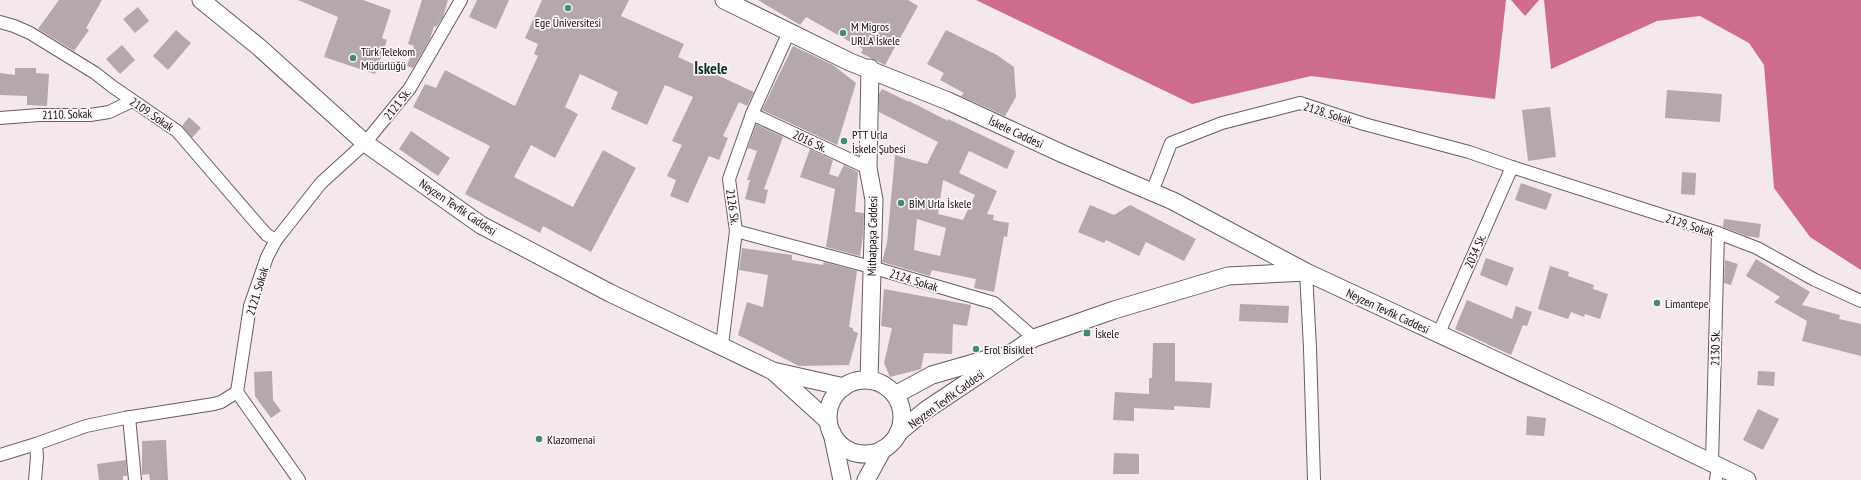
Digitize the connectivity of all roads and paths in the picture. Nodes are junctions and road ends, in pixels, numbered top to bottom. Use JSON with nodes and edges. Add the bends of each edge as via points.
{"nodes":[{"id":1,"x":201,"y":0,"type":"edge"},
{"id":2,"x":461,"y":0,"type":"edge"},
{"id":3,"x":724,"y":0,"type":"edge"},
{"id":4,"x":0,"y":22,"type":"edge"},
{"id":5,"x":789,"y":32,"type":"junction"},
{"id":6,"x":870,"y":68,"type":"junction"},
{"id":7,"x":132,"y":101,"type":"junction"},
{"id":8,"x":752,"y":114,"type":"junction"},
{"id":9,"x":0,"y":118,"type":"edge"},
{"id":10,"x":365,"y":144,"type":"junction"},
{"id":11,"x":1512,"y":167,"type":"junction"},
{"id":12,"x":868,"y":168,"type":"junction"},
{"id":13,"x":1152,"y":192,"type":"junction"},
{"id":14,"x":736,"y":230,"type":"junction"},
{"id":15,"x":1718,"y":233,"type":"junction"},
{"id":16,"x":276,"y":240,"type":"junction"},
{"id":17,"x":871,"y":267,"type":"junction"},
{"id":18,"x":1306,"y":272,"type":"junction"},
{"id":19,"x":1861,"y":301,"type":"edge"},
{"id":20,"x":1438,"y":335,"type":"junction"},
{"id":21,"x":1034,"y":338,"type":"junction"},
{"id":22,"x":722,"y":345,"type":"junction"},
{"id":23,"x":1014,"y":351,"type":"junction"},
{"id":24,"x":773,"y":371,"type":"junction"},
{"id":25,"x":869,"y":380,"type":"junction"},
{"id":26,"x":844,"y":387,"type":"junction"},
{"id":27,"x":237,"y":392,"type":"junction"},
{"id":28,"x":895,"y":395,"type":"junction"},
{"id":29,"x":129,"y":417,"type":"junction"},
{"id":30,"x":830,"y":427,"type":"junction"},
{"id":31,"x":898,"y":433,"type":"junction"},
{"id":32,"x":36,"y":444,"type":"junction"},
{"id":33,"x":883,"y":449,"type":"junction"},
{"id":34,"x":0,"y":455,"type":"edge"},
{"id":35,"x":1716,"y":470,"type":"edge"},
{"id":36,"x":35,"y":480,"type":"edge"},
{"id":37,"x":135,"y":480,"type":"edge"},
{"id":38,"x":299,"y":480,"type":"edge"},
{"id":39,"x":842,"y":480,"type":"edge"},
{"id":40,"x":866,"y":480,"type":"edge"},
{"id":41,"x":1314,"y":480,"type":"edge"},
{"id":42,"x":1747,"y":480,"type":"edge"}],
"edges":[{"from":1,"to":10,"type":"street","name":"Neyzen Tevfik Caddesi","via":[[260,48]]},
{"from":2,"to":10,"type":"street","name":"2121 Sk.","via":[[410,88]]},
{"from":3,"to":5,"type":"street","name":"İskele Caddesi"},
{"from":4,"to":7,"type":"street","name":"2109. Sokak","via":[[30,33],[95,73]]},
{"from":5,"to":6,"type":"street","name":"İskele Caddesi","via":[[850,62]]},
{"from":5,"to":8,"type":"street","name":"2126 Sk."},
{"from":6,"to":12,"type":"street","name":"Mithatpaşa Caddesi"},
{"from":6,"to":13,"type":"street","name":"İskele Caddesi"},
{"from":7,"to":9,"type":"street","name":"2110. Sokak","via":[[108,112],[90,115]]},
{"from":7,"to":16,"type":"street","name":"2109. Sokak","via":[[177,131],[267,235]]},
{"from":8,"to":12,"type":"street","name":"2016 Sk."},
{"from":8,"to":14,"type":"street","name":"2126 Sk.","via":[[729,178]]},
{"from":10,"to":16,"type":"street","name":"2121. Sokak","via":[[321,183]]},
{"from":10,"to":22,"type":"street","name":"Neyzen Tevfik Caddesi","via":[[482,226],[610,293]]},
{"from":11,"to":13,"type":"street","name":"2128. Sokak","via":[[1300,103],[1222,123],[1171,143]]},
{"from":11,"to":15,"type":"street","name":"2129. Sokak"},
{"from":11,"to":20,"type":"street","name":"2034 Sk."},
{"from":12,"to":17,"type":"street","name":"Mithatpaşa Caddesi","via":[[874,200]]},
{"from":13,"to":18,"type":"street","name":"İskele Caddesi"},
{"from":14,"to":17,"type":"street","name":"2124. Sokak"},
{"from":14,"to":22,"type":"street","name":"2126 Sk."},
{"from":15,"to":19,"type":"street","name":"2129. Sokak","via":[[1757,248],[1815,280]]},
{"from":15,"to":35,"type":"street","name":"2130 Sk."},
{"from":16,"to":27,"type":"street","name":"2121. Sokak","via":[[267,257],[250,306]]},
{"from":17,"to":21,"type":"street","name":"2124. Sokak","via":[[994,303]]},
{"from":17,"to":25,"type":"street","name":"Mithatpaşa Caddesi"},
{"from":18,"to":20,"type":"street","name":"Neyzen Tevfik Caddesi"},
{"from":18,"to":21,"type":"street","name":"Neyzen Tevfik Caddesi","via":[[1228,276],[1114,310]]},
{"from":18,"to":41,"type":"street"},
{"from":20,"to":35,"type":"street","name":"Neyzen Tevfik Caddesi","via":[[1611,414]]},
{"from":21,"to":23,"type":"street","name":"Neyzen Tevfik Caddesi"},
{"from":22,"to":24,"type":"street","name":"Neyzen Tevfik Caddesi"},
{"from":23,"to":28,"type":"street","name":"Neyzen Tevfik Caddesi","via":[[932,375]]},
{"from":23,"to":31,"type":"street","name":"Neyzen Tevfik Caddesi","via":[[926,410]]},
{"from":24,"to":26,"type":"street"},
{"from":24,"to":30,"type":"street"},
{"from":25,"to":26,"type":"street","via":[[860,380]]},
{"from":25,"to":28,"type":"street","via":[[888,387]]},
{"from":26,"to":30,"type":"street","via":[[836,393],[831,402]]},
{"from":27,"to":29,"type":"street","via":[[214,404]]},
{"from":27,"to":38,"type":"street"},
{"from":28,"to":31,"type":"street","via":[[902,414],[902,424]]},
{"from":29,"to":32,"type":"street","via":[[86,426]]},
{"from":29,"to":37,"type":"street"},
{"from":30,"to":33,"type":"street","via":[[838,443],[848,450],[872,453]]},
{"from":30,"to":39,"type":"street"},
{"from":31,"to":33,"type":"street"},
{"from":32,"to":34,"type":"street"},
{"from":32,"to":36,"type":"street"},
{"from":33,"to":40,"type":"street"},
{"from":35,"to":42,"type":"street","name":"Neyzen Tevfik Caddesi"}]}
